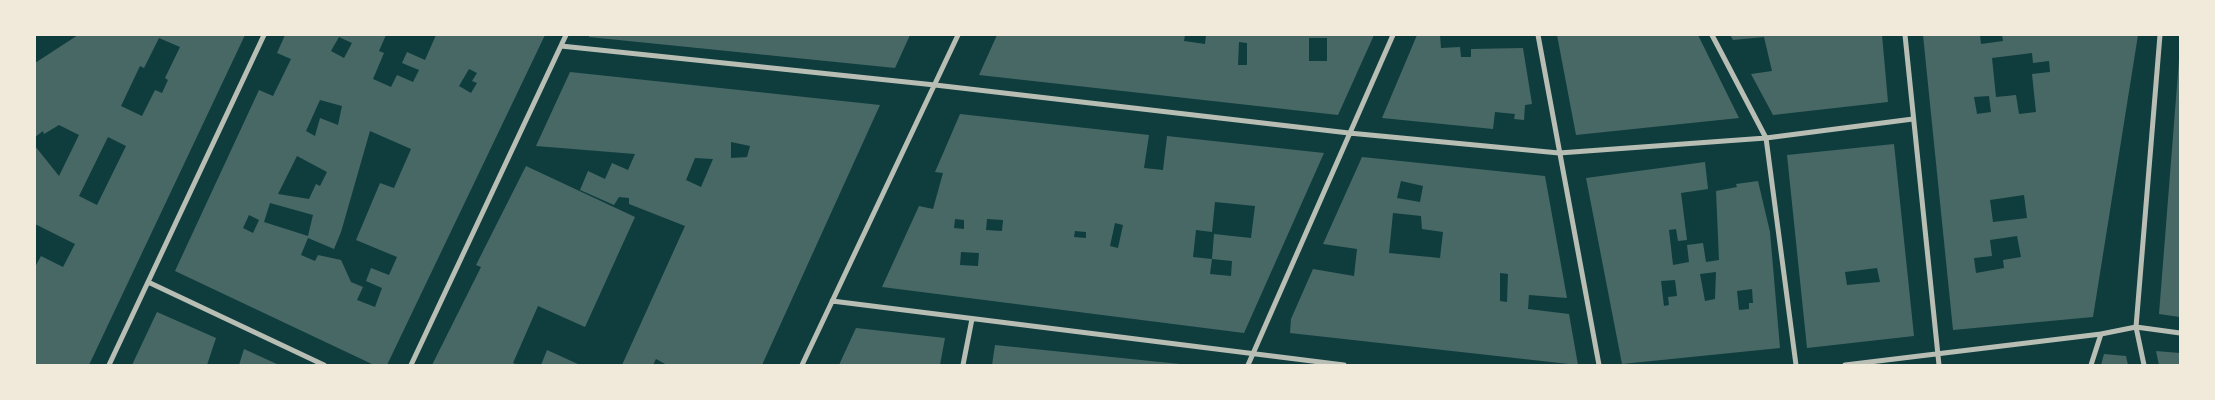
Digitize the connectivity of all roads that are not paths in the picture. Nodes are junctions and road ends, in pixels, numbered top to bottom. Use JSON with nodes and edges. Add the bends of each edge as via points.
{"nodes":[{"id":1,"x":264,"y":35,"type":"edge"},
{"id":2,"x":566,"y":35,"type":"edge"},
{"id":3,"x":958,"y":35,"type":"edge"},
{"id":4,"x":1393,"y":35,"type":"edge"},
{"id":5,"x":1538,"y":35,"type":"edge"},
{"id":6,"x":1712,"y":35,"type":"edge"},
{"id":7,"x":1905,"y":35,"type":"edge"},
{"id":8,"x":2160,"y":35,"type":"edge"},
{"id":9,"x":561,"y":46,"type":"junction"},
{"id":10,"x":935,"y":84,"type":"junction"},
{"id":11,"x":1914,"y":119,"type":"junction"},
{"id":12,"x":1350,"y":133,"type":"junction"},
{"id":13,"x":1766,"y":138,"type":"junction"},
{"id":14,"x":1559,"y":153,"type":"junction"},
{"id":15,"x":148,"y":282,"type":"junction"},
{"id":16,"x":832,"y":301,"type":"junction"},
{"id":17,"x":972,"y":318,"type":"junction"},
{"id":18,"x":2136,"y":328,"type":"junction"},
{"id":19,"x":2180,"y":332,"type":"edge"},
{"id":20,"x":2101,"y":334,"type":"junction"},
{"id":21,"x":1253,"y":354,"type":"junction"},
{"id":22,"x":1938,"y":354,"type":"junction"},
{"id":23,"x":109,"y":365,"type":"edge"},
{"id":24,"x":324,"y":365,"type":"edge"},
{"id":25,"x":412,"y":365,"type":"edge"},
{"id":26,"x":802,"y":365,"type":"edge"},
{"id":27,"x":963,"y":365,"type":"edge"},
{"id":28,"x":1248,"y":365,"type":"edge"},
{"id":29,"x":1344,"y":365,"type":"edge"},
{"id":30,"x":1599,"y":365,"type":"edge"},
{"id":31,"x":1796,"y":365,"type":"edge"},
{"id":32,"x":1845,"y":365,"type":"edge"},
{"id":33,"x":1939,"y":365,"type":"edge"},
{"id":34,"x":2091,"y":365,"type":"edge"},
{"id":35,"x":2144,"y":365,"type":"edge"}],
"edges":[{"from":1,"to":15,"type":"street"},
{"from":2,"to":9,"type":"street"},
{"from":3,"to":10,"type":"street"},
{"from":4,"to":12,"type":"street"},
{"from":5,"to":14,"type":"street"},
{"from":6,"to":13,"type":"street"},
{"from":7,"to":11,"type":"street"},
{"from":8,"to":18,"type":"street"},
{"from":9,"to":10,"type":"street"},
{"from":9,"to":25,"type":"street"},
{"from":10,"to":12,"type":"street"},
{"from":10,"to":16,"type":"street"},
{"from":11,"to":13,"type":"street"},
{"from":11,"to":22,"type":"street"},
{"from":12,"to":14,"type":"street"},
{"from":12,"to":21,"type":"street"},
{"from":13,"to":14,"type":"street"},
{"from":13,"to":31,"type":"street"},
{"from":14,"to":30,"type":"street"},
{"from":15,"to":23,"type":"street"},
{"from":15,"to":24,"type":"street"},
{"from":16,"to":17,"type":"street"},
{"from":16,"to":26,"type":"street"},
{"from":17,"to":21,"type":"street"},
{"from":17,"to":27,"type":"street"},
{"from":18,"to":19,"type":"street"},
{"from":18,"to":20,"type":"street"},
{"from":18,"to":35,"type":"street"},
{"from":20,"to":22,"type":"street"},
{"from":20,"to":34,"type":"street"},
{"from":21,"to":28,"type":"street"},
{"from":21,"to":29,"type":"street"},
{"from":22,"to":32,"type":"street"},
{"from":22,"to":33,"type":"street"}]}
